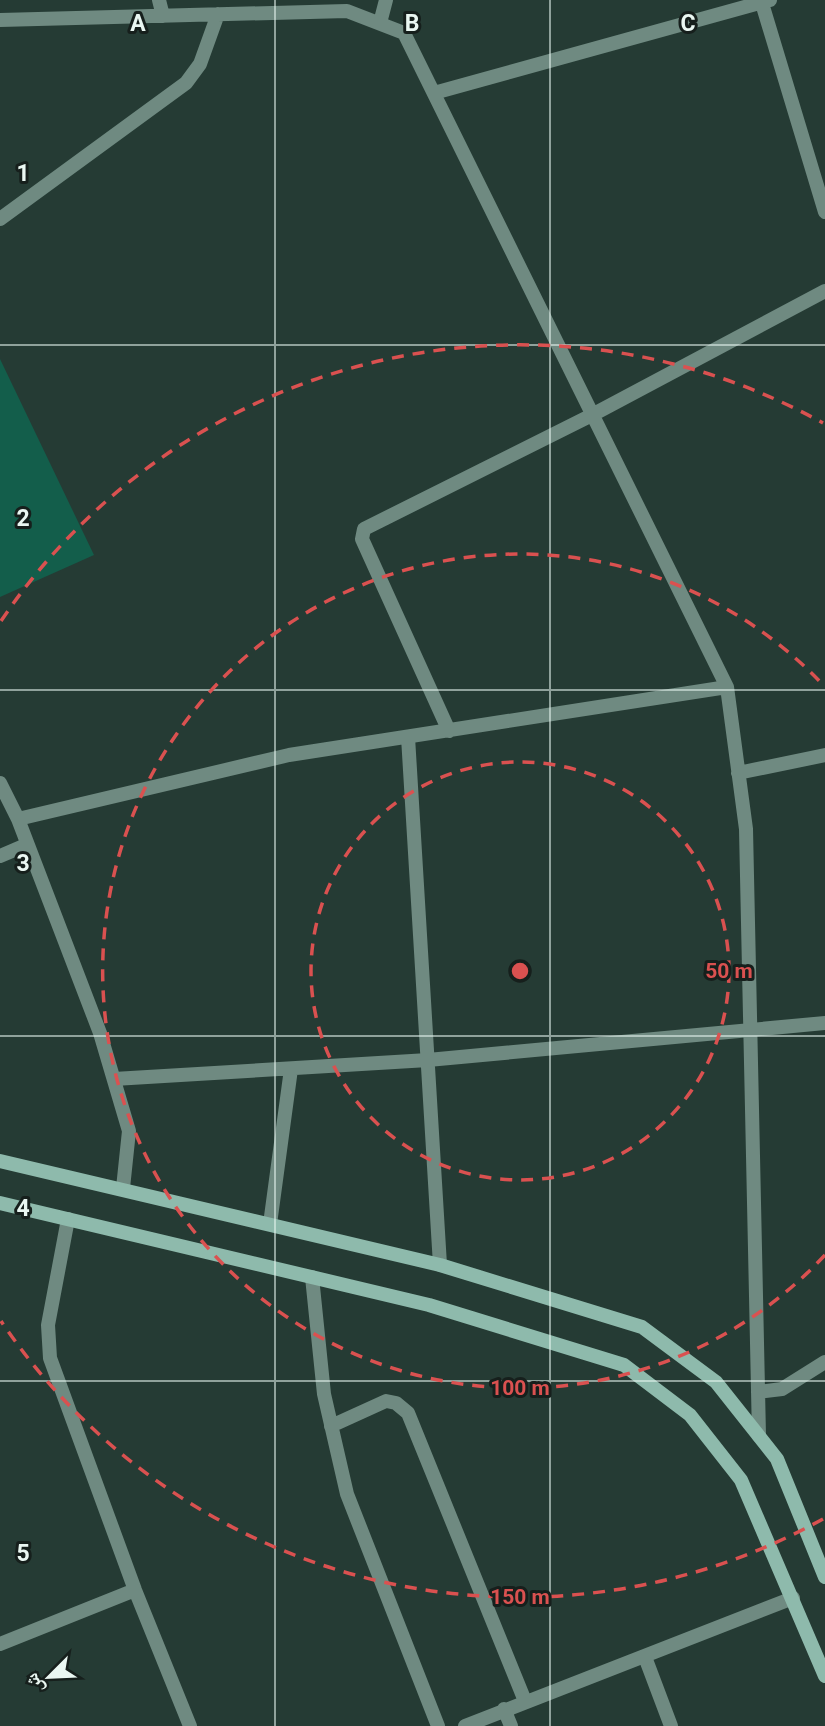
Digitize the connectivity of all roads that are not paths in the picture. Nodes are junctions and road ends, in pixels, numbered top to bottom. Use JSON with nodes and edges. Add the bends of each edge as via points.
{"nodes":[{"id":1,"x":159,"y":0,"type":"edge"},
{"id":2,"x":386,"y":0,"type":"edge"},
{"id":3,"x":765,"y":1,"type":"edge"},
{"id":4,"x":218,"y":14,"type":"junction"},
{"id":5,"x":163,"y":16,"type":"junction"},
{"id":6,"x":0,"y":20,"type":"edge"},
{"id":7,"x":380,"y":23,"type":"junction"},
{"id":8,"x":434,"y":93,"type":"junction"},
{"id":9,"x":825,"y":212,"type":"edge"},
{"id":10,"x":0,"y":219,"type":"edge"},
{"id":11,"x":825,"y":291,"type":"edge"},
{"id":12,"x":593,"y":415,"type":"junction"},
{"id":13,"x":727,"y":687,"type":"junction"},
{"id":14,"x":449,"y":731,"type":"junction"},
{"id":15,"x":408,"y":737,"type":"junction"},
{"id":16,"x":825,"y":755,"type":"edge"},
{"id":17,"x":738,"y":773,"type":"junction"},
{"id":18,"x":0,"y":783,"type":"edge"},
{"id":19,"x":18,"y":819,"type":"junction"},
{"id":20,"x":26,"y":845,"type":"junction"},
{"id":21,"x":0,"y":856,"type":"edge"},
{"id":22,"x":825,"y":1023,"type":"edge"},
{"id":23,"x":750,"y":1029,"type":"junction"},
{"id":24,"x":428,"y":1060,"type":"junction"},
{"id":25,"x":291,"y":1069,"type":"junction"},
{"id":26,"x":114,"y":1079,"type":"junction"},
{"id":27,"x":0,"y":1161,"type":"edge"},
{"id":28,"x":123,"y":1188,"type":"junction"},
{"id":29,"x":0,"y":1203,"type":"edge"},
{"id":30,"x":68,"y":1219,"type":"junction"},
{"id":31,"x":270,"y":1224,"type":"junction"},
{"id":32,"x":440,"y":1265,"type":"junction"},
{"id":33,"x":312,"y":1277,"type":"junction"},
{"id":34,"x":825,"y":1362,"type":"edge"},
{"id":35,"x":758,"y":1392,"type":"junction"},
{"id":36,"x":331,"y":1426,"type":"junction"},
{"id":37,"x":759,"y":1436,"type":"junction"},
{"id":38,"x":825,"y":1577,"type":"edge"},
{"id":39,"x":135,"y":1590,"type":"junction"},
{"id":40,"x":793,"y":1598,"type":"junction"},
{"id":41,"x":0,"y":1644,"type":"edge"},
{"id":42,"x":645,"y":1657,"type":"junction"},
{"id":43,"x":825,"y":1676,"type":"edge"},
{"id":44,"x":525,"y":1701,"type":"junction"},
{"id":45,"x":504,"y":1709,"type":"junction"},
{"id":46,"x":190,"y":1726,"type":"edge"},
{"id":47,"x":438,"y":1726,"type":"edge"},
{"id":48,"x":465,"y":1726,"type":"edge"},
{"id":49,"x":511,"y":1726,"type":"edge"},
{"id":50,"x":671,"y":1726,"type":"edge"}],
"edges":[{"from":1,"to":5,"type":"street"},
{"from":2,"to":7,"type":"street"},
{"from":3,"to":8,"type":"street"},
{"from":3,"to":9,"type":"street"},
{"from":4,"to":5,"type":"street"},
{"from":4,"to":7,"type":"street","via":[[347,11]]},
{"from":4,"to":10,"type":"street","via":[[200,64],[186,83]]},
{"from":5,"to":6,"type":"street"},
{"from":7,"to":8,"type":"street","via":[[404,33]]},
{"from":8,"to":12,"type":"street"},
{"from":11,"to":12,"type":"street"},
{"from":12,"to":13,"type":"street"},
{"from":12,"to":14,"type":"street","via":[[364,529],[362,539]]},
{"from":13,"to":14,"type":"street"},
{"from":13,"to":17,"type":"street"},
{"from":14,"to":15,"type":"street"},
{"from":15,"to":19,"type":"street","via":[[289,755]]},
{"from":15,"to":24,"type":"street"},
{"from":16,"to":17,"type":"street"},
{"from":17,"to":23,"type":"street","via":[[746,829]]},
{"from":18,"to":19,"type":"street"},
{"from":19,"to":20,"type":"street"},
{"from":20,"to":21,"type":"street"},
{"from":20,"to":26,"type":"street"},
{"from":22,"to":23,"type":"street"},
{"from":23,"to":24,"type":"street"},
{"from":23,"to":35,"type":"street"},
{"from":24,"to":25,"type":"street"},
{"from":24,"to":32,"type":"street"},
{"from":25,"to":26,"type":"street"},
{"from":25,"to":31,"type":"street"},
{"from":26,"to":28,"type":"street","via":[[129,1131]]},
{"from":27,"to":28,"type":"main road"},
{"from":28,"to":31,"type":"main road"},
{"from":29,"to":30,"type":"main road"},
{"from":30,"to":33,"type":"main road"},
{"from":30,"to":39,"type":"street","via":[[48,1325],[50,1358]]},
{"from":31,"to":32,"type":"main road"},
{"from":32,"to":37,"type":"main road","via":[[642,1327],[716,1382]]},
{"from":33,"to":36,"type":"street"},
{"from":33,"to":40,"type":"main road","via":[[429,1305],[624,1365],[690,1415],[741,1480]]},
{"from":34,"to":35,"type":"street","via":[[782,1389]]},
{"from":35,"to":37,"type":"street"},
{"from":36,"to":44,"type":"street","via":[[386,1401],[408,1413]]},
{"from":36,"to":47,"type":"street","via":[[361,1536]]},
{"from":37,"to":38,"type":"main road","via":[[777,1459]]},
{"from":39,"to":41,"type":"street"},
{"from":39,"to":46,"type":"street"},
{"from":40,"to":42,"type":"street"},
{"from":40,"to":43,"type":"main road"},
{"from":42,"to":44,"type":"street"},
{"from":42,"to":50,"type":"street"},
{"from":44,"to":45,"type":"street"},
{"from":45,"to":48,"type":"street"},
{"from":45,"to":49,"type":"street"}]}
